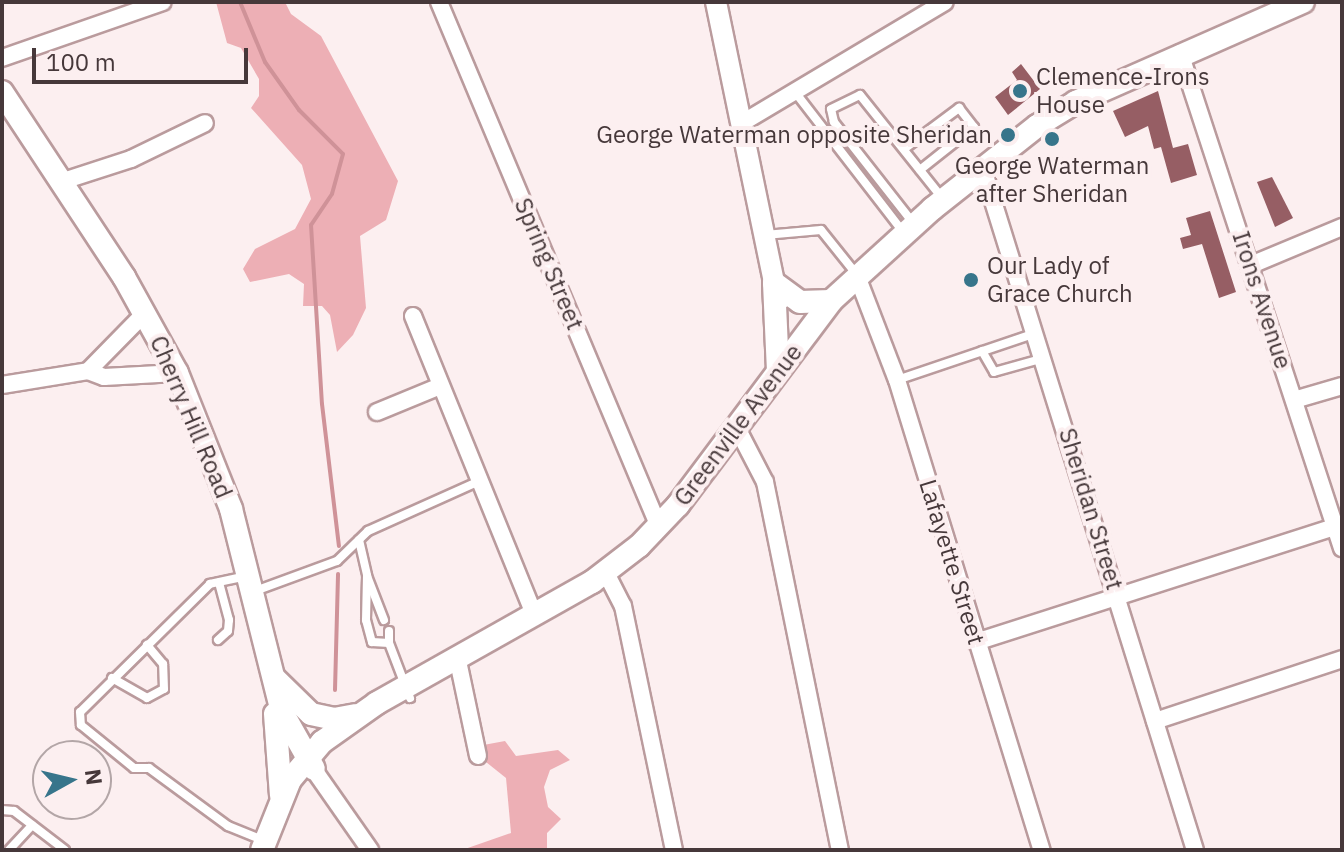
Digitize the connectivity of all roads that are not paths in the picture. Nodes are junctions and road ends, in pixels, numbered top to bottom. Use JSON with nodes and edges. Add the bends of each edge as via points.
{"nodes":[{"id":1,"x":163,"y":2,"type":"edge"},
{"id":2,"x":439,"y":2,"type":"edge"},
{"id":3,"x":716,"y":2,"type":"edge"},
{"id":4,"x":945,"y":2,"type":"edge"},
{"id":5,"x":1303,"y":2,"type":"edge"},
{"id":6,"x":1180,"y":53,"type":"junction"},
{"id":7,"x":2,"y":58,"type":"edge"},
{"id":8,"x":2,"y":92,"type":"edge"},
{"id":9,"x":795,"y":92,"type":"junction"},
{"id":10,"x":205,"y":123,"type":"dead end"},
{"id":11,"x":742,"y":123,"type":"junction"},
{"id":12,"x":904,"y":149,"type":"junction"},
{"id":13,"x":983,"y":169,"type":"junction"},
{"id":14,"x":920,"y":170,"type":"junction"},
{"id":15,"x":60,"y":182,"type":"junction"},
{"id":16,"x":944,"y":200,"type":"junction"},
{"id":17,"x":1342,"y":227,"type":"edge"},
{"id":18,"x":909,"y":228,"type":"junction"},
{"id":19,"x":764,"y":235,"type":"junction"},
{"id":20,"x":1251,"y":265,"type":"junction"},
{"id":21,"x":857,"y":276,"type":"junction"},
{"id":22,"x":779,"y":292,"type":"junction"},
{"id":23,"x":831,"y":301,"type":"junction"},
{"id":24,"x":145,"y":313,"type":"junction"},
{"id":25,"x":413,"y":316,"type":"dead end"},
{"id":26,"x":811,"y":328,"type":"junction"},
{"id":27,"x":1037,"y":333,"type":"junction"},
{"id":28,"x":982,"y":351,"type":"junction"},
{"id":29,"x":1044,"y":358,"type":"junction"},
{"id":30,"x":778,"y":370,"type":"junction"},
{"id":31,"x":88,"y":371,"type":"junction"},
{"id":32,"x":177,"y":373,"type":"junction"},
{"id":33,"x":897,"y":380,"type":"junction"},
{"id":34,"x":2,"y":385,"type":"edge"},
{"id":35,"x":440,"y":386,"type":"junction"},
{"id":36,"x":1342,"y":386,"type":"edge"},
{"id":37,"x":1294,"y":400,"type":"junction"},
{"id":38,"x":377,"y":412,"type":"dead end"},
{"id":39,"x":737,"y":428,"type":"junction"},
{"id":40,"x":477,"y":482,"type":"junction"},
{"id":41,"x":659,"y":527,"type":"junction"},
{"id":42,"x":1335,"y":527,"type":"junction"},
{"id":43,"x":359,"y":540,"type":"junction"},
{"id":44,"x":1342,"y":548,"type":"edge"},
{"id":45,"x":606,"y":573,"type":"junction"},
{"id":46,"x":367,"y":576,"type":"junction"},
{"id":47,"x":219,"y":582,"type":"junction"},
{"id":48,"x":252,"y":583,"type":"junction"},
{"id":49,"x":1119,"y":597,"type":"junction"},
{"id":50,"x":535,"y":616,"type":"junction"},
{"id":51,"x":384,"y":620,"type":"dead end"},
{"id":52,"x":263,"y":626,"type":"junction"},
{"id":53,"x":389,"y":631,"type":"dead end"},
{"id":54,"x":218,"y":640,"type":"dead end"},
{"id":55,"x":976,"y":642,"type":"junction"},
{"id":56,"x":389,"y":643,"type":"junction"},
{"id":57,"x":147,"y":645,"type":"junction"},
{"id":58,"x":1342,"y":659,"type":"edge"},
{"id":59,"x":458,"y":661,"type":"junction"},
{"id":60,"x":112,"y":678,"type":"junction"},
{"id":61,"x":274,"y":678,"type":"junction"},
{"id":62,"x":407,"y":693,"type":"junction"},
{"id":63,"x":357,"y":715,"type":"junction"},
{"id":64,"x":1155,"y":721,"type":"junction"},
{"id":65,"x":478,"y":756,"type":"dead end"},
{"id":66,"x":310,"y":763,"type":"junction"},
{"id":67,"x":280,"y":800,"type":"junction"},
{"id":68,"x":2,"y":810,"type":"edge"},
{"id":69,"x":32,"y":825,"type":"junction"},
{"id":70,"x":267,"y":847,"type":"edge"},
{"id":71,"x":9,"y":850,"type":"edge"},
{"id":72,"x":65,"y":850,"type":"edge"},
{"id":73,"x":370,"y":850,"type":"edge"},
{"id":74,"x":674,"y":850,"type":"edge"},
{"id":75,"x":840,"y":850,"type":"edge"},
{"id":76,"x":1042,"y":850,"type":"edge"},
{"id":77,"x":1195,"y":850,"type":"edge"}],
"edges":[{"from":1,"to":7,"type":"street"},
{"from":2,"to":41,"type":"street","name":"Spring Street"},
{"from":3,"to":11,"type":"street"},
{"from":4,"to":9,"type":"street"},
{"from":5,"to":6,"type":"main road"},
{"from":6,"to":13,"type":"main road","via":[[1063,110]]},
{"from":6,"to":20,"type":"street","name":"Irons Avenue"},
{"from":8,"to":15,"type":"main road","name":"Cherry Hill Road"},
{"from":9,"to":11,"type":"street"},
{"from":9,"to":18,"type":"lane"},
{"from":10,"to":15,"type":"street","via":[[131,159]]},
{"from":11,"to":19,"type":"street"},
{"from":12,"to":14,"type":"lane"},
{"from":12,"to":14,"type":"lane","via":[[959,108],[974,127]]},
{"from":12,"to":18,"type":"lane","via":[[860,95],[831,109],[834,122]]},
{"from":13,"to":16,"type":"main road"},
{"from":13,"to":27,"type":"street","name":"Sheridan Street"},
{"from":14,"to":16,"type":"lane"},
{"from":15,"to":24,"type":"main road","name":"Cherry Hill Road"},
{"from":16,"to":18,"type":"main road"},
{"from":17,"to":20,"type":"street"},
{"from":18,"to":21,"type":"main road"},
{"from":19,"to":21,"type":"lane","via":[[821,230]]},
{"from":19,"to":22,"type":"street"},
{"from":20,"to":37,"type":"street","name":"Irons Avenue"},
{"from":21,"to":23,"type":"main road"},
{"from":21,"to":33,"type":"street","name":"Lafayette Street"},
{"from":22,"to":23,"type":"main road","via":[[800,302]]},
{"from":22,"to":26,"type":"main road","name":"Greenville Avenue"},
{"from":22,"to":30,"type":"main road"},
{"from":23,"to":26,"type":"main road"},
{"from":24,"to":31,"type":"street"},
{"from":24,"to":32,"type":"main road","name":"Cherry Hill Road"},
{"from":25,"to":35,"type":"street"},
{"from":26,"to":30,"type":"main road","name":"Greenville Avenue"},
{"from":27,"to":28,"type":"lane"},
{"from":27,"to":29,"type":"street","name":"Sheridan Street"},
{"from":28,"to":29,"type":"lane","via":[[994,372]]},
{"from":28,"to":33,"type":"lane"},
{"from":29,"to":49,"type":"street","name":"Sheridan Street"},
{"from":30,"to":39,"type":"main road","name":"Greenville Avenue"},
{"from":31,"to":32,"type":"street","via":[[104,377]]},
{"from":31,"to":34,"type":"street"},
{"from":32,"to":48,"type":"main road","name":"Cherry Hill Road","via":[[231,509]]},
{"from":33,"to":55,"type":"street","name":"Lafayette Street"},
{"from":35,"to":38,"type":"street"},
{"from":35,"to":40,"type":"street"},
{"from":36,"to":37,"type":"street"},
{"from":37,"to":42,"type":"street","name":"Irons Avenue"},
{"from":39,"to":41,"type":"main road","name":"Greenville Avenue"},
{"from":39,"to":75,"type":"street","via":[[765,482]]},
{"from":40,"to":43,"type":"lane","via":[[368,531]]},
{"from":40,"to":50,"type":"street"},
{"from":41,"to":45,"type":"main road","name":"Greenville Avenue"},
{"from":42,"to":44,"type":"street","name":"Irons Avenue"},
{"from":42,"to":49,"type":"street"},
{"from":43,"to":46,"type":"lane"},
{"from":43,"to":48,"type":"lane","via":[[337,561]]},
{"from":45,"to":50,"type":"main road","name":"Greenville Avenue"},
{"from":45,"to":74,"type":"street","via":[[623,606]]},
{"from":46,"to":51,"type":"lane"},
{"from":46,"to":56,"type":"lane","via":[[366,620],[372,642]]},
{"from":47,"to":48,"type":"lane"},
{"from":47,"to":54,"type":"lane","via":[[229,620],[228,631]]},
{"from":47,"to":57,"type":"lane","via":[[210,584]]},
{"from":48,"to":52,"type":"main road","name":"Cherry Hill Road"},
{"from":49,"to":55,"type":"street"},
{"from":49,"to":64,"type":"street","name":"Sheridan Street"},
{"from":50,"to":59,"type":"main road","name":"Greenville Avenue"},
{"from":52,"to":61,"type":"main road","name":"Cherry Hill Road"},
{"from":52,"to":67,"type":"main road","via":[[282,765]]},
{"from":53,"to":56,"type":"lane"},
{"from":55,"to":76,"type":"street","name":"Lafayette Street"},
{"from":56,"to":62,"type":"lane"},
{"from":57,"to":60,"type":"lane"},
{"from":57,"to":60,"type":"lane","via":[[163,664],[164,689],[147,698]]},
{"from":58,"to":64,"type":"street"},
{"from":59,"to":62,"type":"main road","name":"Greenville Avenue"},
{"from":59,"to":65,"type":"street"},
{"from":60,"to":70,"type":"lane","via":[[80,712],[81,725],[134,768],[149,768],[228,826]]},
{"from":61,"to":63,"type":"main road","via":[[311,714],[334,719]]},
{"from":61,"to":66,"type":"main road","name":"Cherry Hill Road","via":[[282,712]]},
{"from":62,"to":63,"type":"main road","name":"Greenville Avenue"},
{"from":62,"to":66,"type":"main road","name":"Greenville Avenue"},
{"from":63,"to":66,"type":"main road","name":"Greenville Avenue"},
{"from":64,"to":77,"type":"street","name":"Sheridan Street"},
{"from":66,"to":67,"type":"main road","name":"Greenville Avenue"},
{"from":66,"to":70,"type":"main road","name":"Greenville Avenue"},
{"from":66,"to":73,"type":"street"},
{"from":67,"to":70,"type":"main road","name":"Greenville Avenue"},
{"from":68,"to":69,"type":"lane","via":[[14,811]]},
{"from":69,"to":71,"type":"lane"},
{"from":69,"to":72,"type":"lane"}]}
